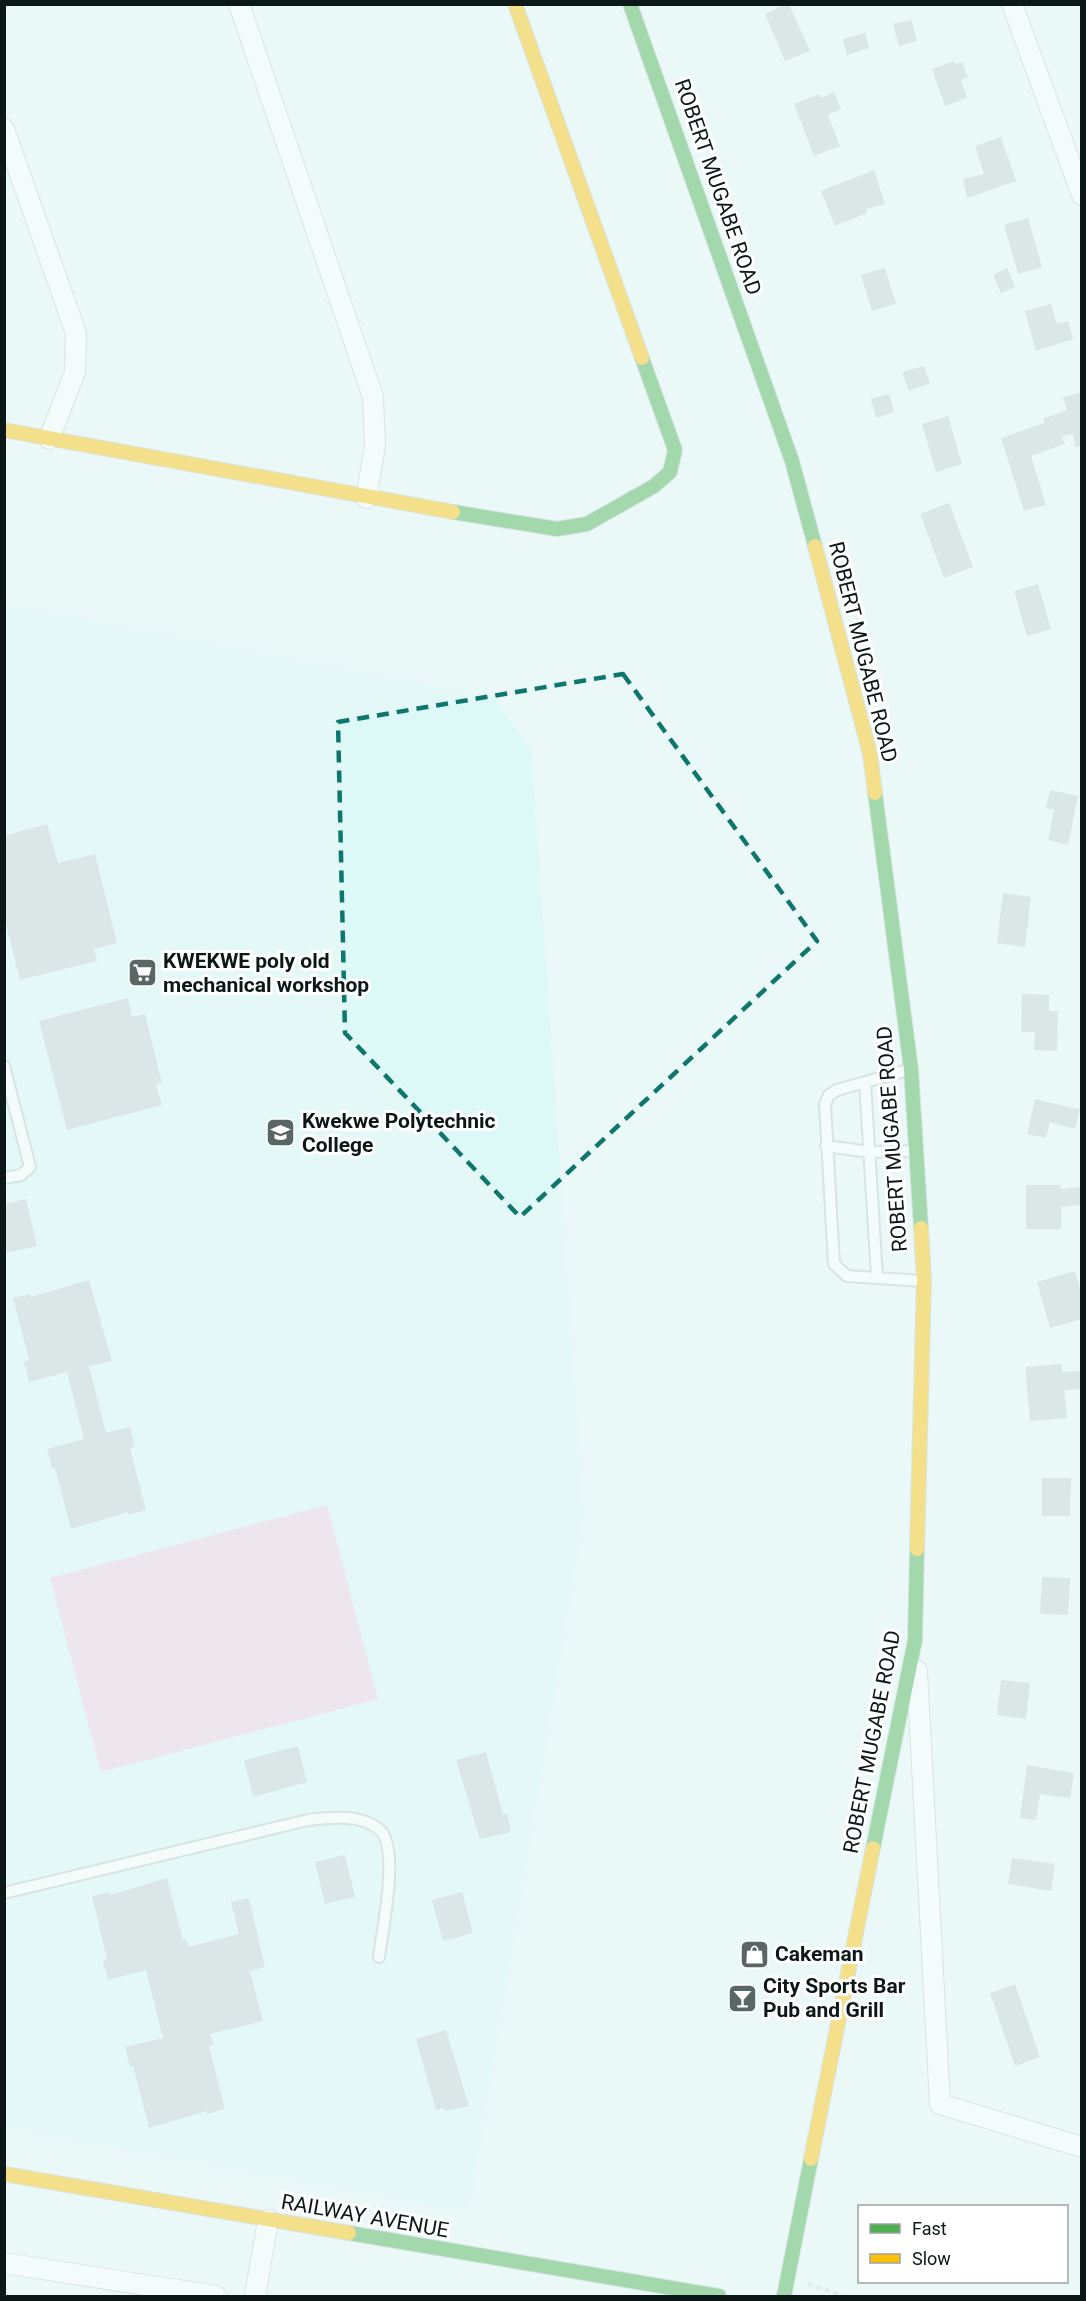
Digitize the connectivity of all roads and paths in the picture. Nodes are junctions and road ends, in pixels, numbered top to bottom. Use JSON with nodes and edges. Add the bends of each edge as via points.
{"nodes":[{"id":1,"x":239,"y":4,"type":"edge"},
{"id":2,"x":515,"y":4,"type":"edge"},
{"id":3,"x":630,"y":4,"type":"edge"},
{"id":4,"x":1012,"y":4,"type":"edge"},
{"id":5,"x":4,"y":129,"type":"edge"},
{"id":6,"x":1082,"y":195,"type":"edge"},
{"id":7,"x":4,"y":430,"type":"edge"},
{"id":8,"x":49,"y":439,"type":"junction"},
{"id":9,"x":366,"y":498,"type":"junction"},
{"id":10,"x":4,"y":1066,"type":"edge"},
{"id":11,"x":911,"y":1069,"type":"junction"},
{"id":12,"x":865,"y":1082,"type":"junction"},
{"id":13,"x":826,"y":1146,"type":"junction"},
{"id":14,"x":917,"y":1151,"type":"junction"},
{"id":15,"x":870,"y":1152,"type":"junction"},
{"id":16,"x":4,"y":1178,"type":"edge"},
{"id":17,"x":877,"y":1277,"type":"junction"},
{"id":18,"x":924,"y":1281,"type":"junction"},
{"id":19,"x":915,"y":1640,"type":"junction"},
{"id":20,"x":4,"y":1893,"type":"edge"},
{"id":21,"x":379,"y":1957,"type":"dead end"},
{"id":22,"x":1082,"y":2147,"type":"edge"},
{"id":23,"x":4,"y":2174,"type":"edge"},
{"id":24,"x":268,"y":2220,"type":"junction"},
{"id":25,"x":4,"y":2263,"type":"edge"},
{"id":26,"x":789,"y":2277,"type":"junction"},
{"id":27,"x":216,"y":2296,"type":"edge"},
{"id":28,"x":255,"y":2296,"type":"edge"},
{"id":29,"x":719,"y":2296,"type":"edge"},
{"id":30,"x":784,"y":2296,"type":"edge"},
{"id":31,"x":844,"y":2296,"type":"edge"}],
"edges":[{"from":1,"to":9,"type":"street","via":[[372,398],[375,446]]},
{"from":2,"to":9,"type":"main road","via":[[675,450],[670,472],[654,486],[586,524],[557,529]]},
{"from":3,"to":11,"type":"main road","name":"ROBERT MUGABE ROAD","via":[[792,461],[870,754]]},
{"from":4,"to":6,"type":"street"},
{"from":5,"to":8,"type":"street","via":[[76,333],[75,372]]},
{"from":7,"to":8,"type":"main road"},
{"from":8,"to":9,"type":"main road"},
{"from":10,"to":16,"type":"lane","via":[[30,1167],[21,1175]]},
{"from":11,"to":12,"type":"lane"},
{"from":11,"to":14,"type":"main road","name":"ROBERT MUGABE ROAD"},
{"from":12,"to":13,"type":"lane","via":[[829,1095],[825,1104]]},
{"from":12,"to":15,"type":"lane"},
{"from":13,"to":15,"type":"lane"},
{"from":13,"to":17,"type":"lane","via":[[834,1264],[847,1276]]},
{"from":14,"to":15,"type":"lane"},
{"from":14,"to":18,"type":"main road","name":"ROBERT MUGABE ROAD"},
{"from":15,"to":17,"type":"lane"},
{"from":17,"to":18,"type":"lane"},
{"from":18,"to":19,"type":"main road","name":"ROBERT MUGABE ROAD"},
{"from":19,"to":22,"type":"street","via":[[940,2104]]},
{"from":19,"to":26,"type":"main road","name":"ROBERT MUGABE ROAD"},
{"from":20,"to":21,"type":"lane","via":[[308,1820],[357,1820],[380,1830],[388,1847]]},
{"from":23,"to":24,"type":"main road","name":"RAILWAY AVENUE"},
{"from":24,"to":28,"type":"street"},
{"from":24,"to":29,"type":"main road","name":"RAILWAY AVENUE"},
{"from":25,"to":27,"type":"street"},
{"from":26,"to":30,"type":"main road","name":"ROBERT MUGABE ROAD"},
{"from":26,"to":31,"type":"path"}]}
